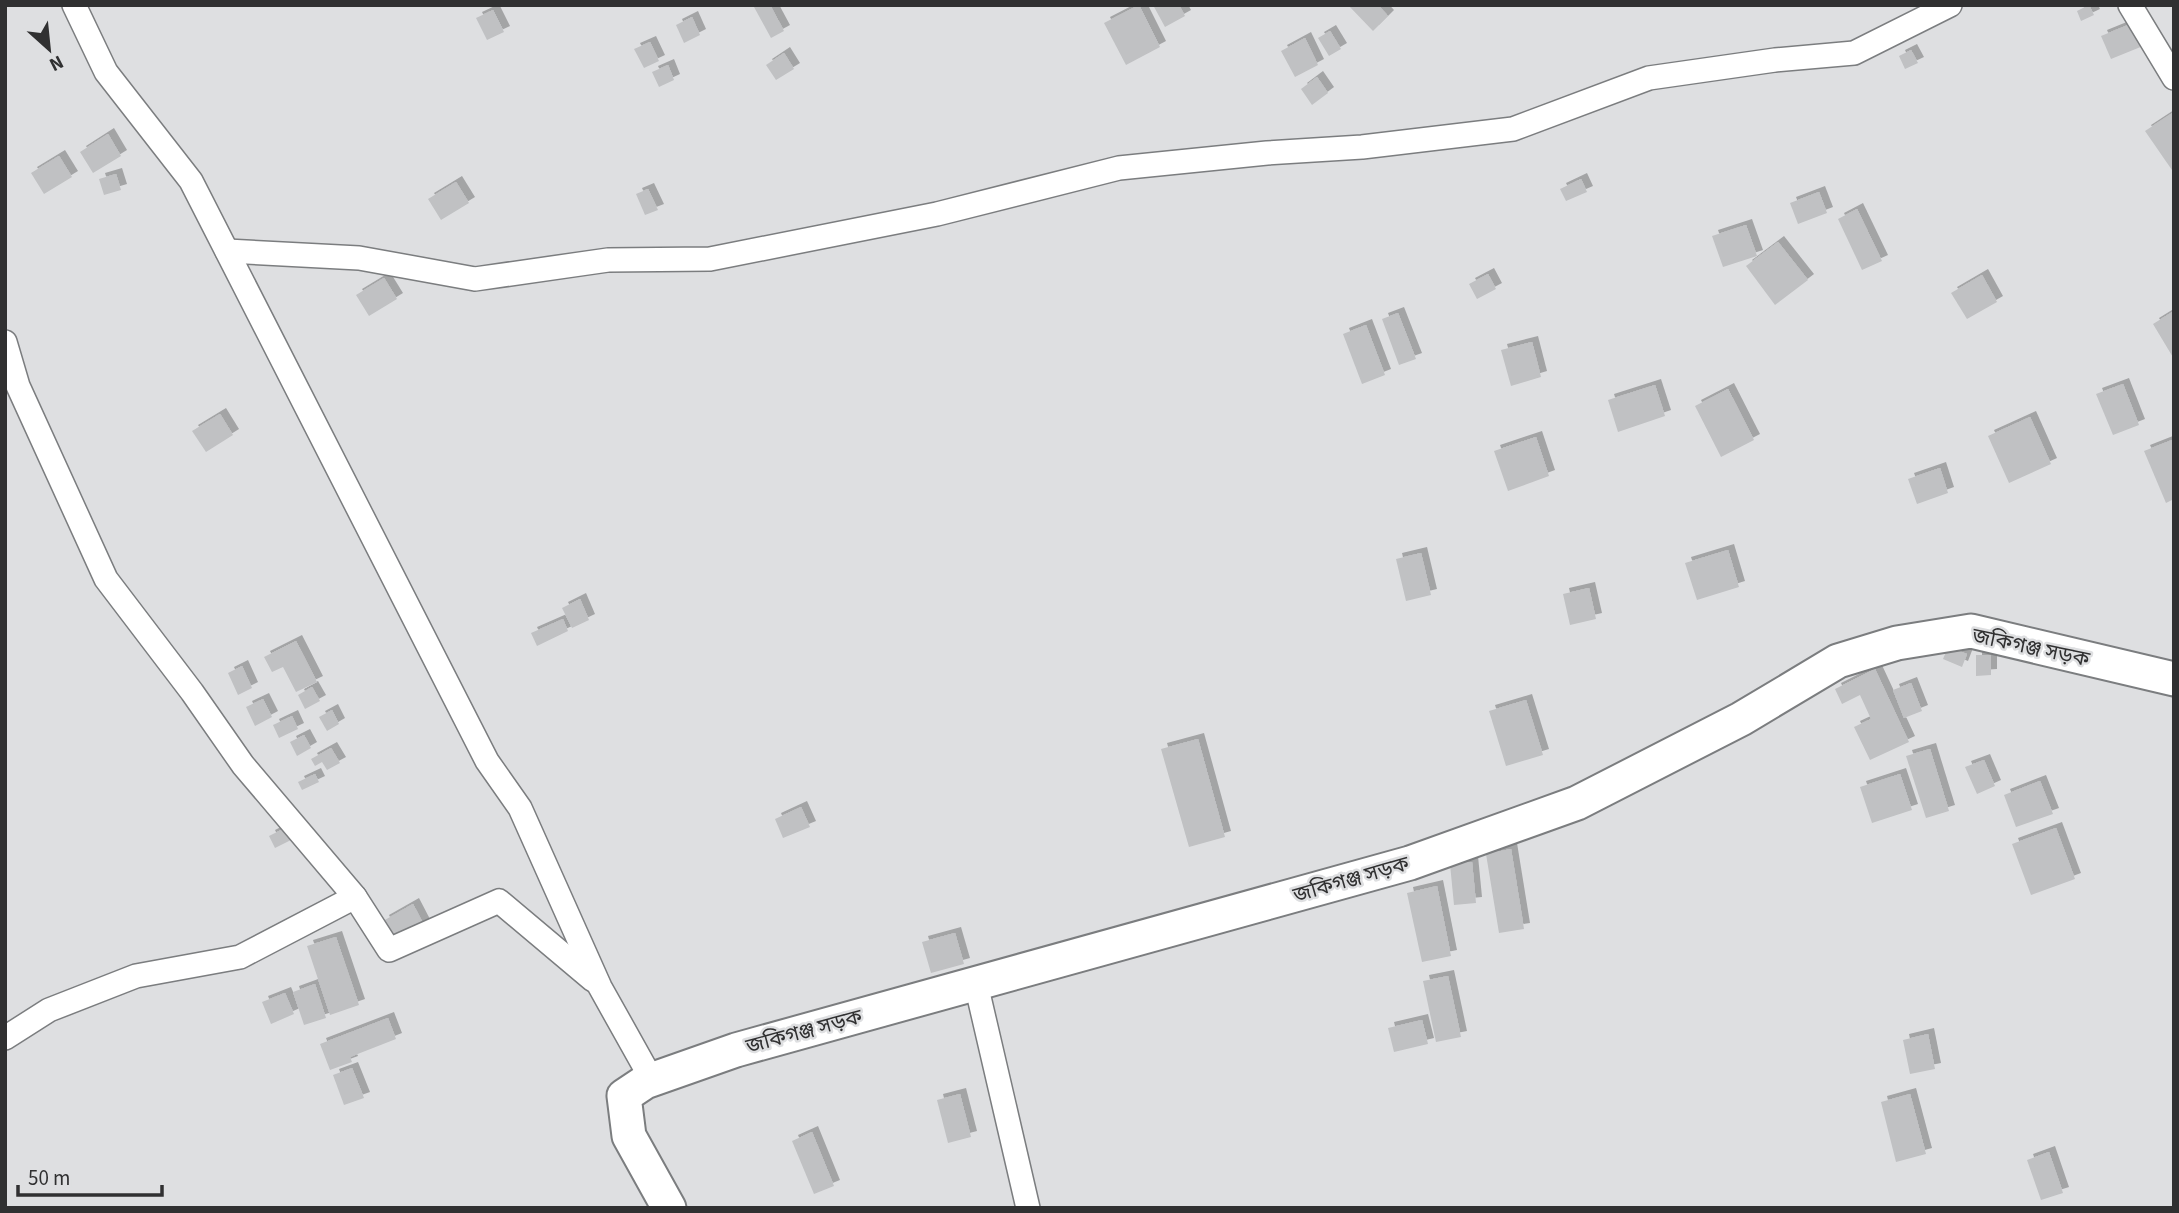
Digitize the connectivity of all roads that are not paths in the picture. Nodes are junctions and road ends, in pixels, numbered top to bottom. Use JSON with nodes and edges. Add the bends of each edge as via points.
{"nodes":[{"id":1,"x":75,"y":5,"type":"edge"},
{"id":2,"x":1950,"y":5,"type":"edge"},
{"id":3,"x":2130,"y":5,"type":"edge"},
{"id":4,"x":2174,"y":78,"type":"edge"},
{"id":5,"x":227,"y":251,"type":"junction"},
{"id":6,"x":5,"y":342,"type":"edge"},
{"id":7,"x":12,"y":388,"type":"edge"},
{"id":8,"x":2174,"y":679,"type":"edge"},
{"id":9,"x":355,"y":897,"type":"junction"},
{"id":10,"x":976,"y":984,"type":"junction"},
{"id":11,"x":5,"y":1038,"type":"edge"},
{"id":12,"x":649,"y":1081,"type":"junction"},
{"id":13,"x":668,"y":1208,"type":"edge"},
{"id":14,"x":1028,"y":1208,"type":"edge"}],
"edges":[{"from":1,"to":5,"type":"street","via":[[106,72],[191,181]]},
{"from":2,"to":5,"type":"street","via":[[1854,53],[1648,78],[1513,128],[1362,147],[1119,168],[937,214],[710,259],[608,260],[475,279],[359,258]]},
{"from":3,"to":4,"type":"street"},
{"from":5,"to":12,"type":"street","via":[[487,761],[520,808],[600,987]]},
{"from":6,"to":7,"type":"street"},
{"from":7,"to":9,"type":"street","via":[[106,579],[243,765]]},
{"from":8,"to":10,"type":"main road","name":"জকিগঞ্জ সড়ক","via":[[1971,631],[1897,643],[1838,661],[1741,719],[1577,803],[1410,863]]},
{"from":9,"to":11,"type":"street","via":[[240,957],[136,976],[49,1010]]},
{"from":9,"to":12,"type":"street","via":[[389,950],[499,901],[589,974]]},
{"from":10,"to":12,"type":"main road","name":"জকিগঞ্জ সড়ক","via":[[736,1050]]},
{"from":10,"to":14,"type":"street"},
{"from":12,"to":13,"type":"main road","via":[[624,1096],[629,1136]]}]}
